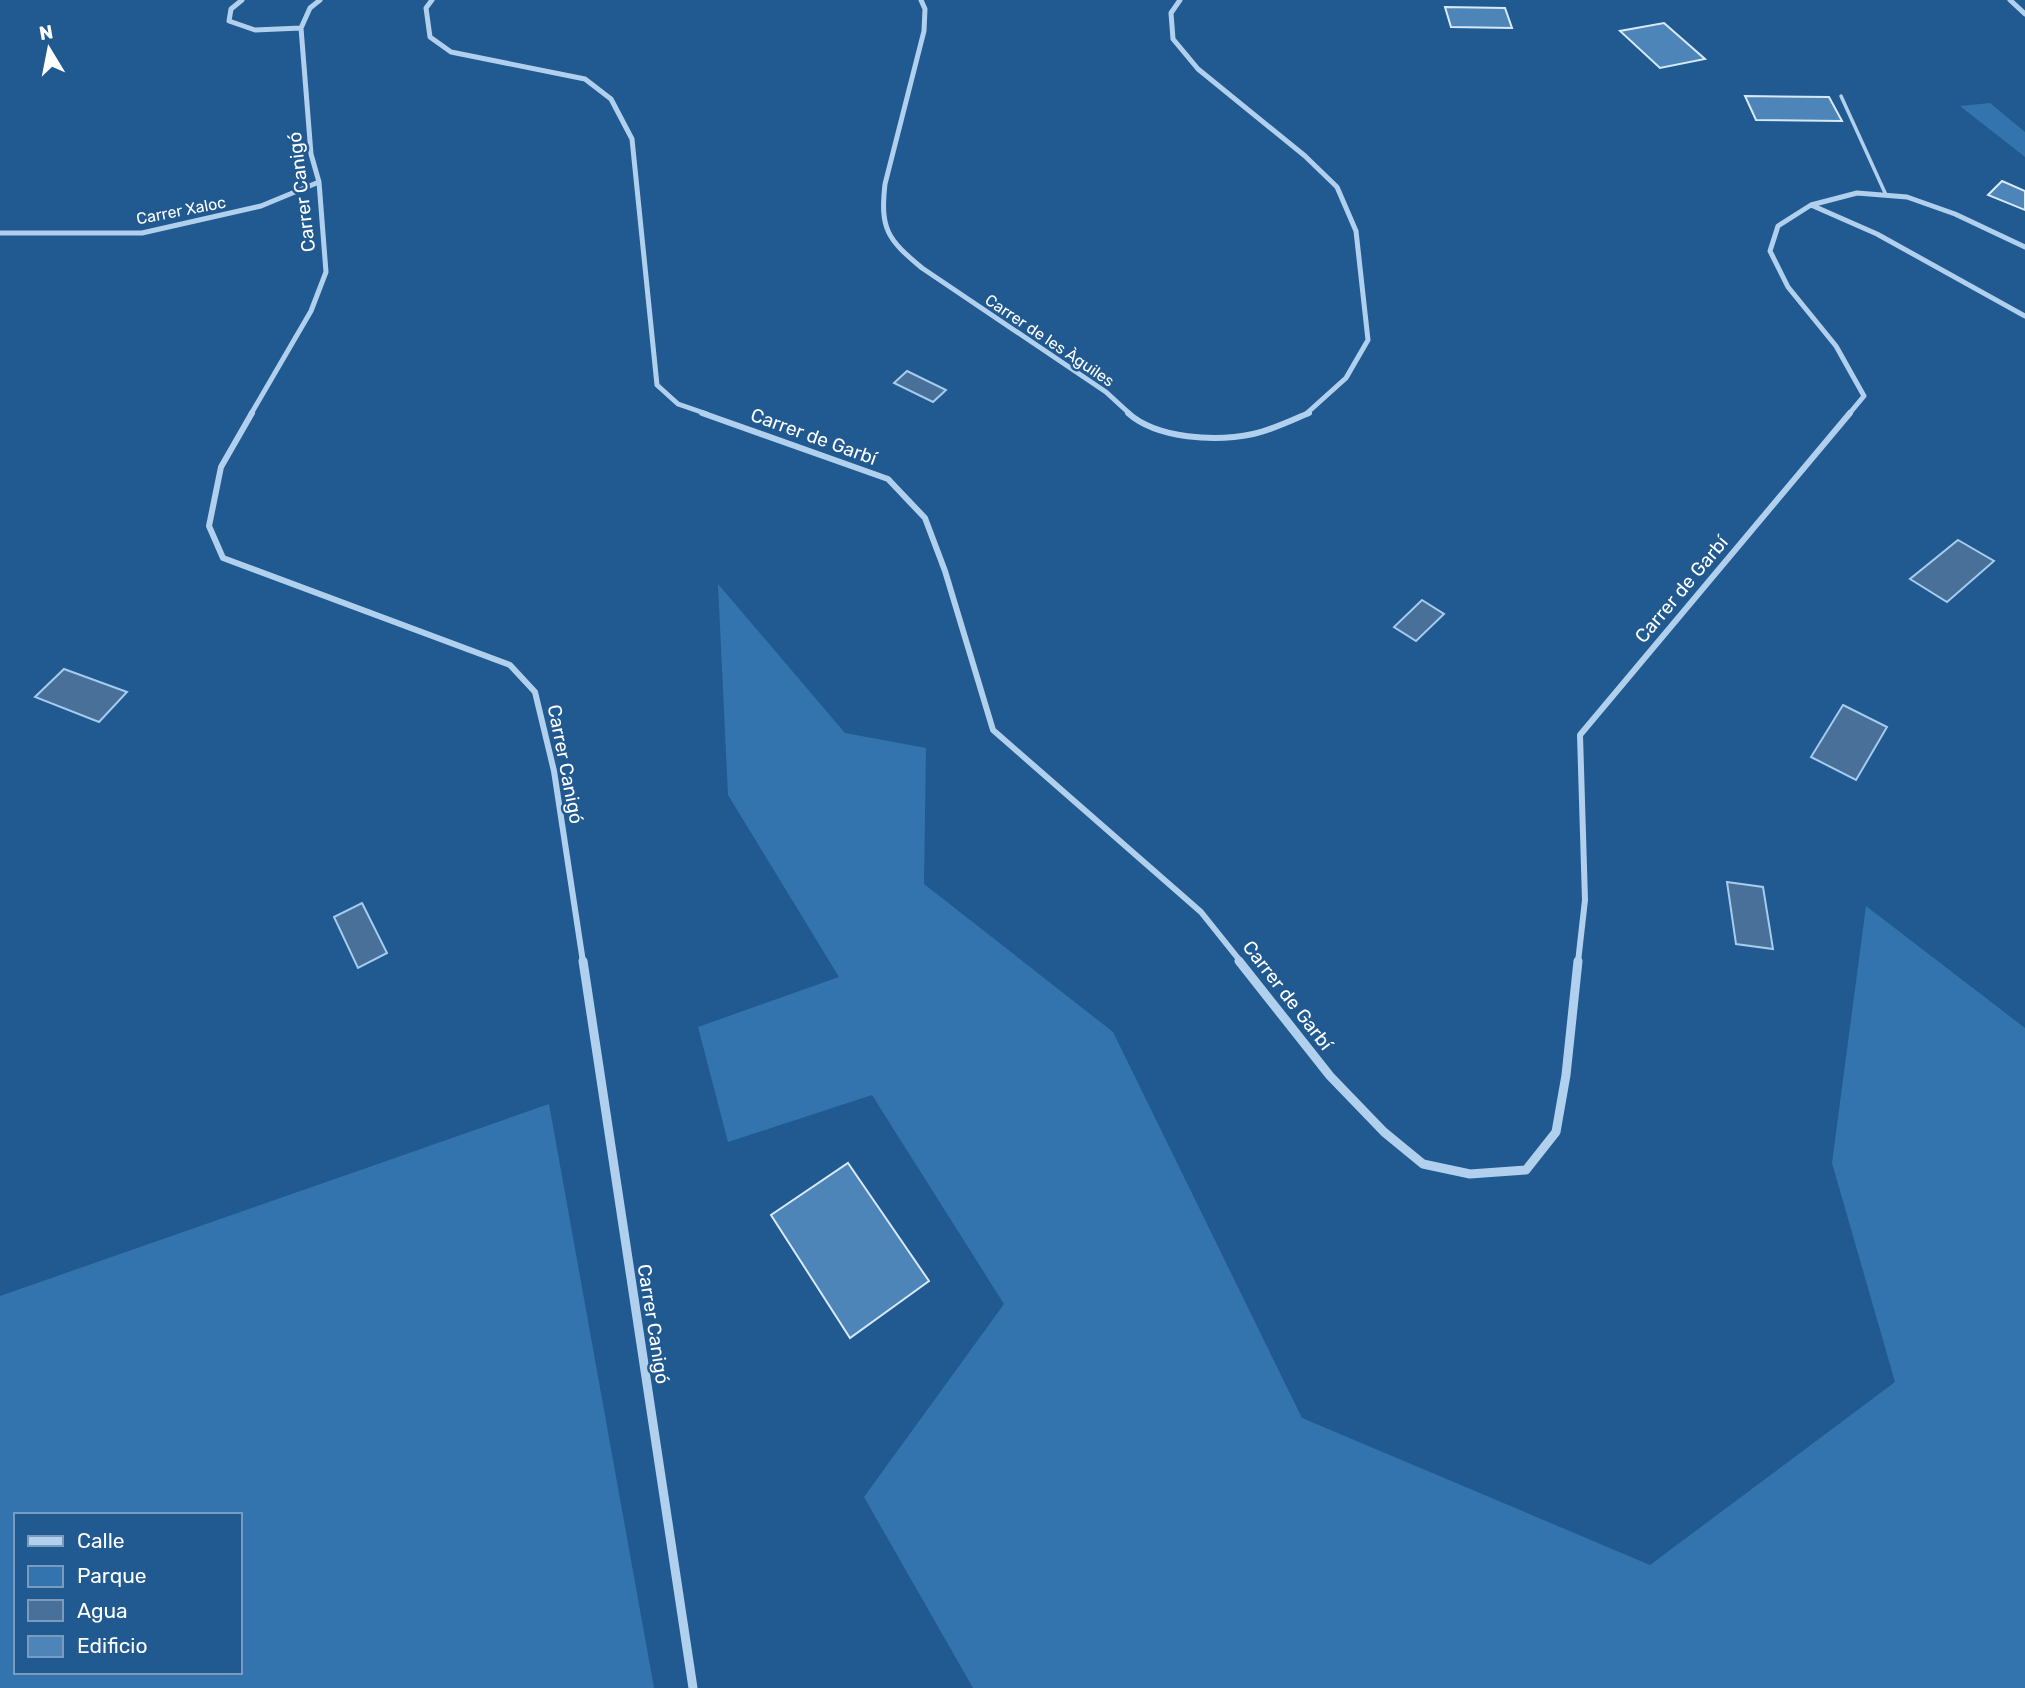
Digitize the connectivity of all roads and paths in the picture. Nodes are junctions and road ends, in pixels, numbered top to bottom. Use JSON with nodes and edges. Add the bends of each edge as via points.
{"nodes":[{"id":1,"x":242,"y":0,"type":"edge"},
{"id":2,"x":320,"y":0,"type":"edge"},
{"id":3,"x":432,"y":0,"type":"edge"},
{"id":4,"x":921,"y":0,"type":"edge"},
{"id":5,"x":1180,"y":0,"type":"edge"},
{"id":6,"x":2010,"y":0,"type":"edge"},
{"id":7,"x":2025,"y":14,"type":"edge"},
{"id":8,"x":301,"y":28,"type":"junction"},
{"id":9,"x":1841,"y":96,"type":"dead end"},
{"id":10,"x":319,"y":182,"type":"junction"},
{"id":11,"x":1886,"y":195,"type":"junction"},
{"id":12,"x":1811,"y":205,"type":"junction"},
{"id":13,"x":0,"y":233,"type":"edge"},
{"id":14,"x":2025,"y":247,"type":"edge"},
{"id":15,"x":2025,"y":316,"type":"edge"},
{"id":16,"x":693,"y":1688,"type":"edge"}],
"edges":[{"from":1,"to":8,"type":"street","via":[[231,9],[229,21],[241,28],[266,32]]},
{"from":2,"to":8,"type":"street","via":[[310,8]]},
{"from":3,"to":12,"type":"street","name":"Carrer de Garbí","via":[[426,8],[430,37],[451,52],[585,79],[611,99],[632,139],[657,385],[678,404],[888,480],[925,518],[993,730],[1201,912],[1330,1076],[1384,1132],[1423,1164],[1470,1174],[1526,1170],[1556,1132],[1585,900],[1580,735],[1864,396],[1836,346],[1788,287],[1770,251],[1778,226]]},
{"from":4,"to":5,"type":"street","name":"Carrer de les Àguiles","via":[[924,31],[883,196],[883,225],[899,247],[922,268],[1106,392],[1143,425],[1187,437],[1253,434],[1309,413],[1346,378],[1368,340],[1356,231],[1337,187],[1198,69],[1173,39],[1171,13]]},
{"from":6,"to":7,"type":"street"},
{"from":8,"to":10,"type":"street","name":"Carrer Canigó","via":[[311,154]]},
{"from":9,"to":11,"type":"lane"},
{"from":10,"to":13,"type":"street","name":"Carrer Xaloc","via":[[261,206],[142,233]]},
{"from":10,"to":16,"type":"street","name":"Carrer Canigó","via":[[326,272],[311,312],[220,467],[209,526],[223,558],[510,665],[535,692],[554,771]]},
{"from":11,"to":12,"type":"street","via":[[1857,193]]},
{"from":11,"to":14,"type":"street","via":[[1908,197],[1955,214]]},
{"from":12,"to":15,"type":"street","via":[[1877,234]]}]}
